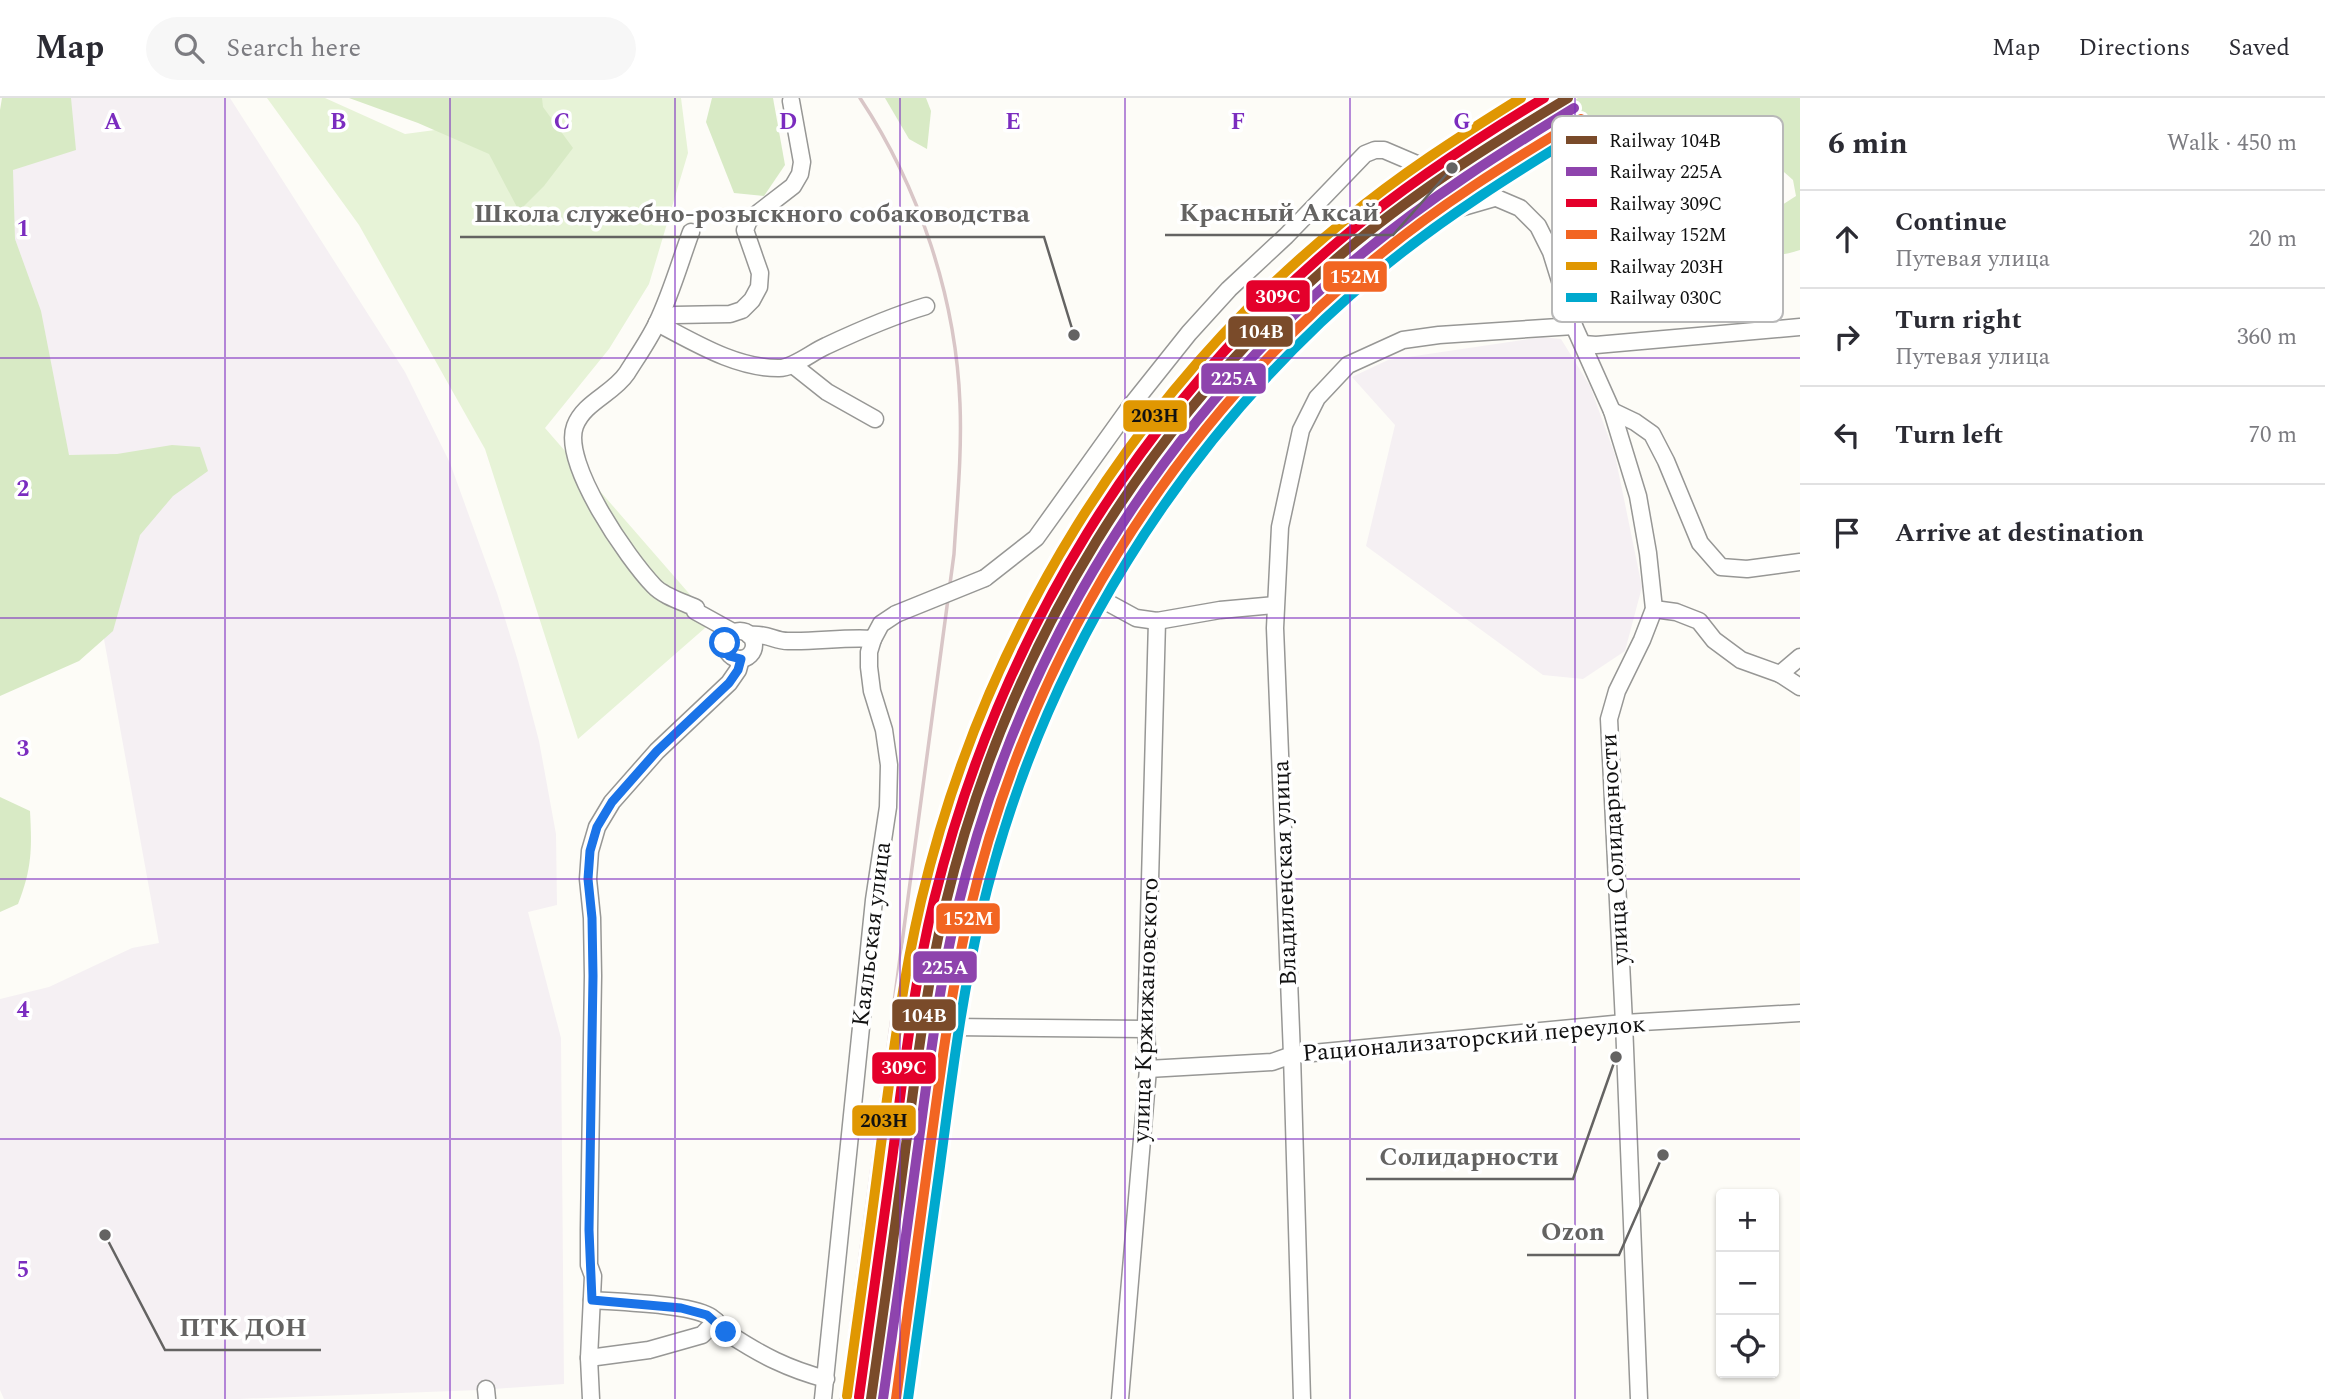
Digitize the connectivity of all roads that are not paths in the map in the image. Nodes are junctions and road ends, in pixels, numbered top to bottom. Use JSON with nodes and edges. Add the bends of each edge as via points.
{"nodes":[{"id":1,"x":791,"y":101,"type":"dead end"},
{"id":2,"x":1494,"y":198,"type":"junction"},
{"id":3,"x":691,"y":232,"type":"dead end"},
{"id":4,"x":1552,"y":255,"type":"edge"},
{"id":5,"x":926,"y":306,"type":"dead end"},
{"id":6,"x":1573,"y":322,"type":"edge"},
{"id":7,"x":657,"y":323,"type":"junction"},
{"id":8,"x":1574,"y":326,"type":"junction"},
{"id":9,"x":1800,"y":327,"type":"edge"},
{"id":10,"x":1583,"y":344,"type":"junction"},
{"id":11,"x":793,"y":365,"type":"junction"},
{"id":12,"x":1612,"y":411,"type":"junction"},
{"id":13,"x":875,"y":419,"type":"dead end"},
{"id":14,"x":1800,"y":562,"type":"edge"},
{"id":15,"x":1275,"y":605,"type":"junction"},
{"id":16,"x":1654,"y":608,"type":"junction"},
{"id":17,"x":1157,"y":621,"type":"junction"},
{"id":18,"x":873,"y":639,"type":"junction"},
{"id":19,"x":744,"y":644,"type":"junction"},
{"id":20,"x":1800,"y":657,"type":"edge"},
{"id":21,"x":1780,"y":674,"type":"junction"},
{"id":22,"x":1800,"y":687,"type":"edge"},
{"id":23,"x":1018,"y":750,"type":"dead end"},
{"id":24,"x":1800,"y":1013,"type":"edge"},
{"id":25,"x":1624,"y":1023,"type":"junction"},
{"id":26,"x":953,"y":1027,"type":"junction"},
{"id":27,"x":1146,"y":1029,"type":"junction"},
{"id":28,"x":1292,"y":1055,"type":"junction"},
{"id":29,"x":1148,"y":1069,"type":"junction"},
{"id":30,"x":592,"y":1300,"type":"junction"},
{"id":31,"x":716,"y":1321,"type":"junction"},
{"id":32,"x":589,"y":1358,"type":"junction"},
{"id":33,"x":826,"y":1379,"type":"junction"},
{"id":34,"x":591,"y":1399,"type":"edge"},
{"id":35,"x":822,"y":1399,"type":"edge"},
{"id":36,"x":880,"y":1399,"type":"edge"},
{"id":37,"x":1120,"y":1399,"type":"edge"},
{"id":38,"x":1302,"y":1399,"type":"edge"},
{"id":39,"x":1639,"y":1399,"type":"edge"}],
"edges":[{"from":1,"to":7,"type":"street","via":[[800,174],[793,186],[750,219],[746,230],[760,273],[752,300],[742,310],[730,313],[675,316]]},
{"from":2,"to":4,"type":"street","name":"улица Солидарности","via":[[1520,208],[1538,226]]},
{"from":2,"to":17,"type":"street","via":[[1418,220],[1386,238],[1266,356],[1207,424],[1123,531],[1090,585],[1091,594],[1136,618]]},
{"from":2,"to":18,"type":"street","bridge":true,"via":[[1384,150],[1365,154],[1189,333],[1129,407],[1036,538],[985,578],[896,614],[881,624]]},
{"from":3,"to":7,"type":"street"},
{"from":5,"to":11,"type":"street","via":[[847,336]]},
{"from":6,"to":8,"type":"street","name":"улица Солидарности"},
{"from":7,"to":11,"type":"street","via":[[746,363],[780,369]]},
{"from":7,"to":19,"type":"street","via":[[626,375],[583,413],[574,427],[573,444],[584,482],[609,526],[655,588],[696,608]]},
{"from":8,"to":10,"type":"street","name":"улица Солидарности"},
{"from":8,"to":15,"type":"street","name":"Владиленская улица","via":[[1404,340],[1348,365],[1317,398],[1301,430],[1280,527]]},
{"from":9,"to":10,"type":"street"},
{"from":10,"to":12,"type":"street","name":"улица Солидарности"},
{"from":11,"to":13,"type":"street","via":[[827,393]]},
{"from":12,"to":14,"type":"street","via":[[1651,434],[1700,543],[1721,567],[1747,569]]},
{"from":12,"to":16,"type":"street","name":"улица Солидарности","via":[[1638,496]]},
{"from":15,"to":17,"type":"street"},
{"from":15,"to":28,"type":"street","name":"Владиленская улица"},
{"from":16,"to":21,"type":"street","via":[[1699,621],[1714,640],[1741,660]]},
{"from":16,"to":25,"type":"street","name":"улица Солидарности","via":[[1609,719]]},
{"from":17,"to":27,"type":"street","name":"улица Кржижановского"},
{"from":18,"to":19,"type":"street","via":[[784,641],[769,635]]},
{"from":18,"to":33,"type":"street","name":"Каяльская улица","via":[[869,667],[889,765],[888,807],[868,956]]},
{"from":19,"to":30,"type":"street","via":[[738,670],[729,683],[657,751],[612,802],[590,851]]},
{"from":20,"to":21,"type":"street"},
{"from":21,"to":22,"type":"street"},
{"from":23,"to":26,"type":"street","via":[[975,864],[945,989],[944,1005]]},
{"from":24,"to":25,"type":"street","name":"Рационализаторский переулок"},
{"from":25,"to":28,"type":"street","name":"Рационализаторский переулок"},
{"from":25,"to":39,"type":"street","name":"улица Солидарности"},
{"from":26,"to":27,"type":"street"},
{"from":26,"to":36,"type":"street","via":[[938,1047],[914,1173],[910,1229],[891,1300]]},
{"from":27,"to":29,"type":"street","name":"улица Кржижановского"},
{"from":28,"to":29,"type":"street","name":"Рационализаторский переулок","via":[[1272,1062]]},
{"from":28,"to":38,"type":"street","name":"Владиленская улица"},
{"from":29,"to":37,"type":"street","name":"улица Кржижановского"},
{"from":30,"to":31,"type":"street","via":[[681,1308]]},
{"from":30,"to":32,"type":"street"},
{"from":31,"to":32,"type":"street","via":[[702,1335],[649,1350]]},
{"from":31,"to":33,"type":"street","via":[[763,1355]]},
{"from":32,"to":34,"type":"street"},
{"from":33,"to":35,"type":"street","name":"Каяльская улица"}]}
